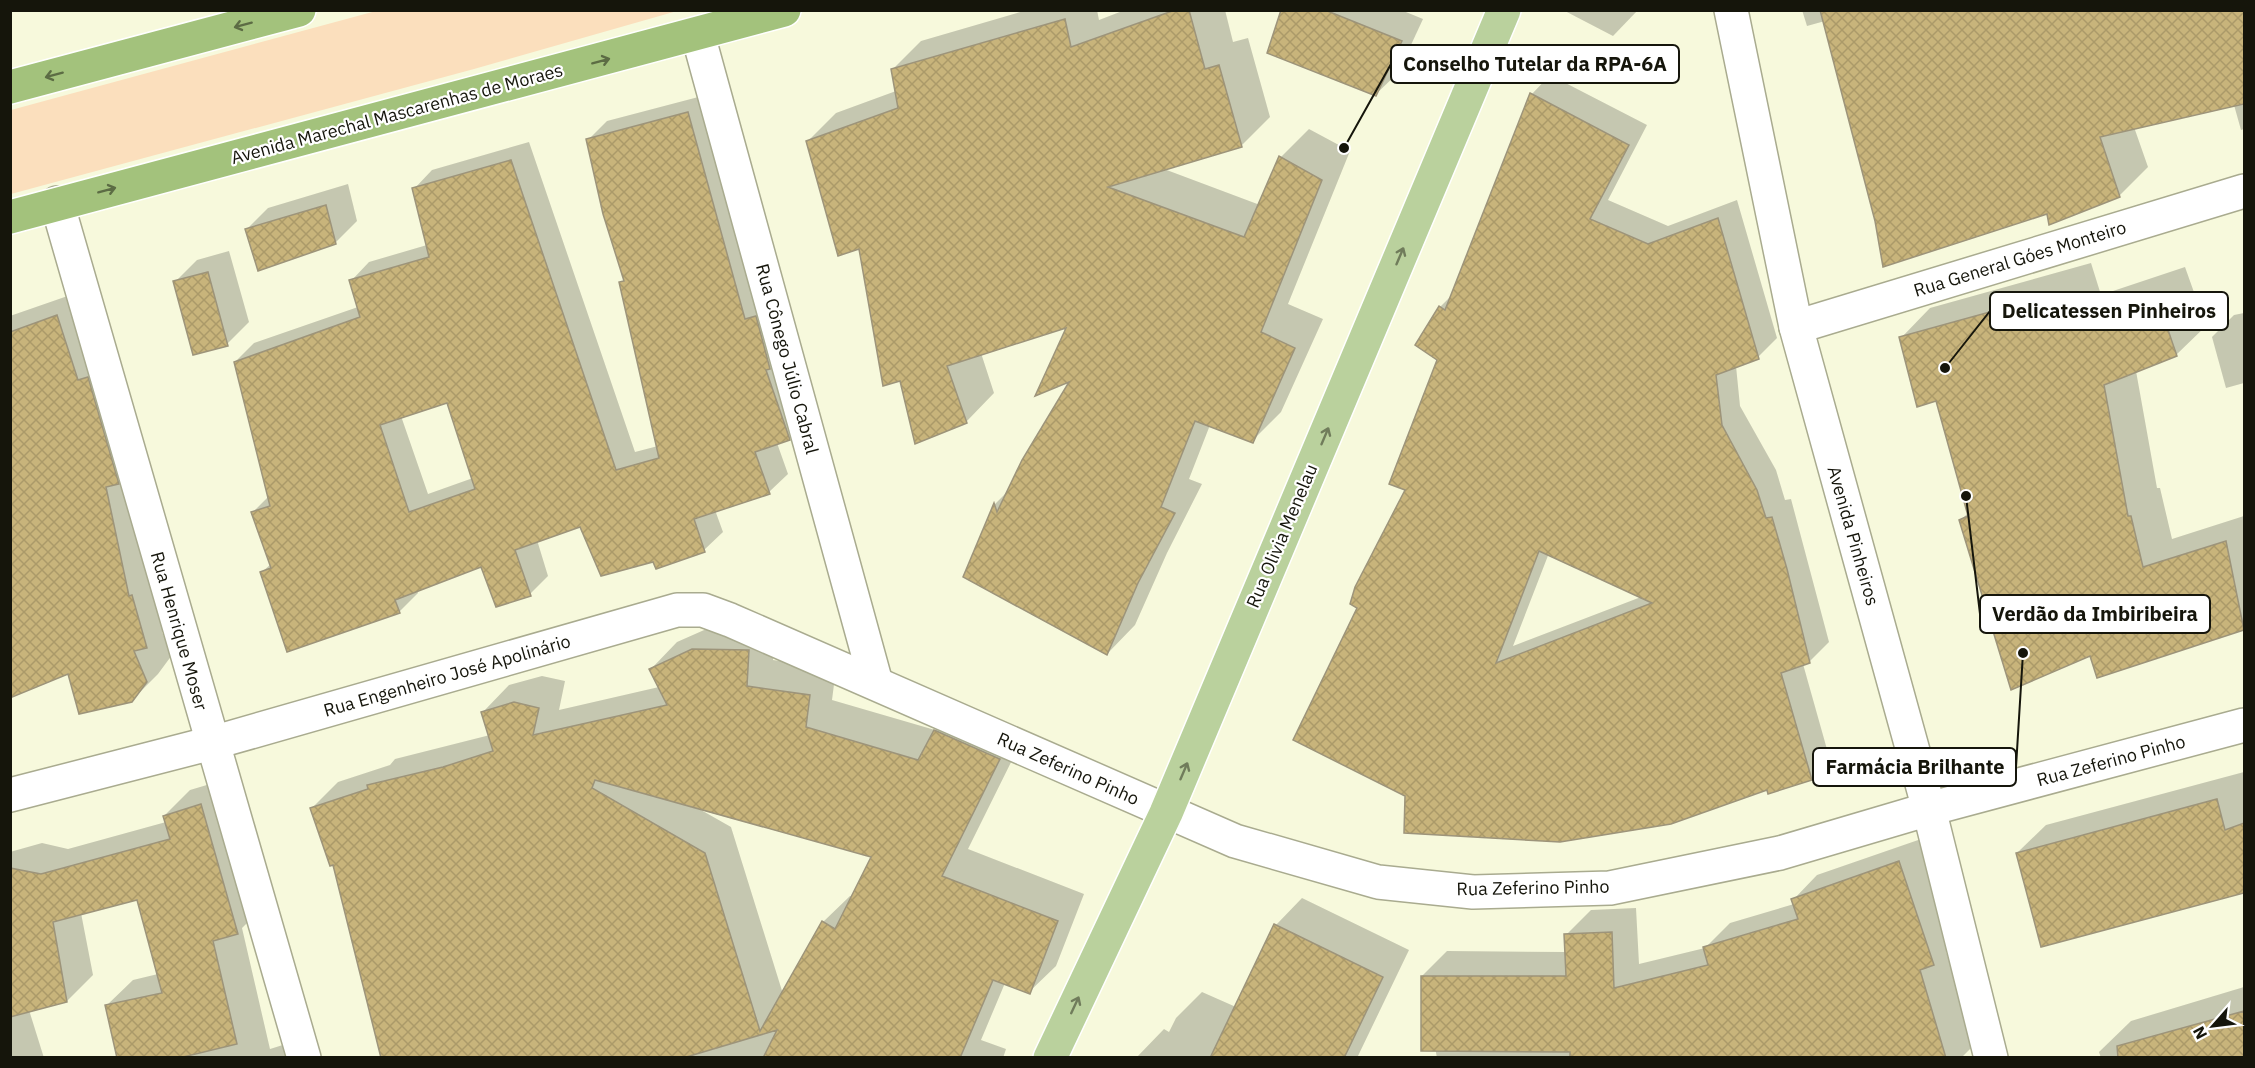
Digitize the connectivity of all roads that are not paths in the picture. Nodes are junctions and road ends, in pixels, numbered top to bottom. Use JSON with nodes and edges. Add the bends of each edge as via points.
{"nodes":[{"id":1,"x":300,"y":10,"type":"edge"},
{"id":2,"x":784,"y":10,"type":"edge"},
{"id":3,"x":1504,"y":10,"type":"edge"},
{"id":4,"x":1731,"y":10,"type":"edge"},
{"id":5,"x":698,"y":36,"type":"junction"},
{"id":6,"x":10,"y":87,"type":"edge"},
{"id":7,"x":2244,"y":191,"type":"edge"},
{"id":8,"x":57,"y":204,"type":"junction"},
{"id":9,"x":10,"y":217,"type":"edge"},
{"id":10,"x":1796,"y":327,"type":"junction"},
{"id":11,"x":876,"y":683,"type":"junction"},
{"id":12,"x":2244,"y":725,"type":"edge"},
{"id":13,"x":212,"y":743,"type":"junction"},
{"id":14,"x":10,"y":795,"type":"edge"},
{"id":15,"x":1929,"y":809,"type":"junction"},
{"id":16,"x":1166,"y":813,"type":"junction"},
{"id":17,"x":304,"y":1058,"type":"edge"},
{"id":18,"x":1050,"y":1058,"type":"edge"},
{"id":19,"x":1991,"y":1058,"type":"edge"}],
"edges":[{"from":1,"to":6,"type":"highway","one_way":true},
{"from":2,"to":5,"type":"highway","name":"Avenida Marechal Mascarenhas de Moraes"},
{"from":16,"to":3,"type":"main road","name":"Rua Olivia Menelau","one_way":true},
{"from":4,"to":10,"type":"street","name":"Avenida Pinheiros"},
{"from":8,"to":5,"type":"highway","name":"Avenida Marechal Mascarenhas de Moraes","one_way":true},
{"from":5,"to":11,"type":"street","name":"Rua Cônego Júlio Cabral"},
{"from":7,"to":10,"type":"street","name":"Rua General Góes Monteiro"},
{"from":8,"to":9,"type":"highway","name":"Avenida Marechal Mascarenhas de Moraes"},
{"from":8,"to":13,"type":"street","name":"Rua Henrique Moser"},
{"from":10,"to":15,"type":"street","name":"Avenida Pinheiros"},
{"from":11,"to":13,"type":"street","name":"Rua Engenheiro José Apolinário","via":[[703,610],[677,610]]},
{"from":11,"to":16,"type":"street","name":"Rua Zeferino Pinho"},
{"from":12,"to":15,"type":"street","name":"Rua Zeferino Pinho"},
{"from":13,"to":14,"type":"street","name":"Rua Engenheiro José Apolinário"},
{"from":13,"to":17,"type":"street","name":"Rua Henrique Moser"},
{"from":15,"to":16,"type":"street","name":"Rua Zeferino Pinho","via":[[1780,853],[1610,888],[1473,892],[1378,882],[1235,841]]},
{"from":15,"to":19,"type":"street","name":"Avenida Pinheiros"},
{"from":18,"to":16,"type":"main road","name":"Rua Olivia Menelau","one_way":true}]}
